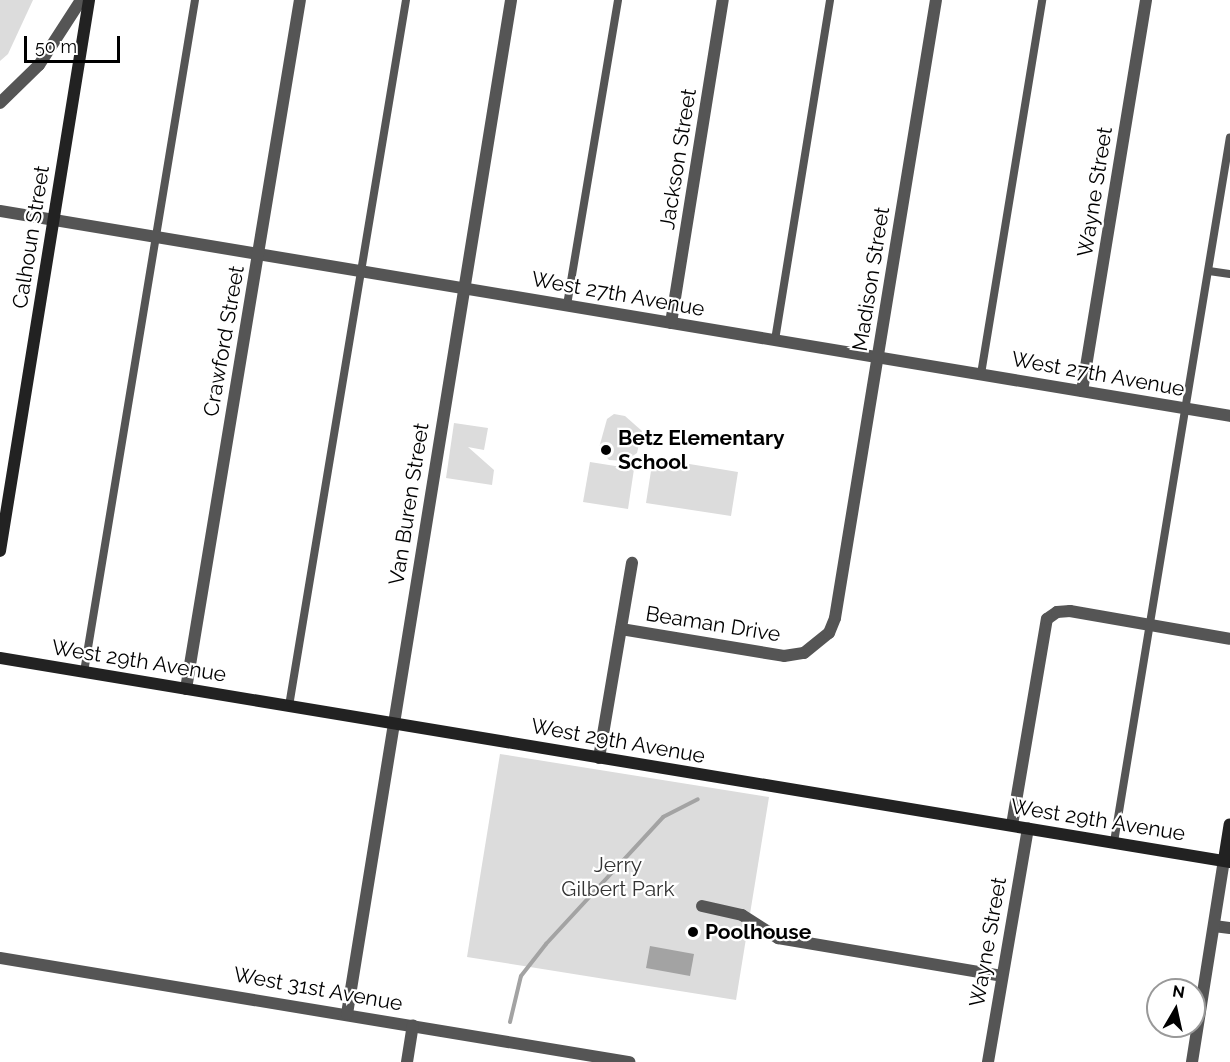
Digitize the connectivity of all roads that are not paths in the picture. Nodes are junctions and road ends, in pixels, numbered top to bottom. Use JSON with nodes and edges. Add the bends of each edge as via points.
{"nodes":[{"id":1,"x":81,"y":0,"type":"edge"},
{"id":2,"x":89,"y":0,"type":"edge"},
{"id":3,"x":195,"y":0,"type":"edge"},
{"id":4,"x":300,"y":0,"type":"edge"},
{"id":5,"x":406,"y":0,"type":"edge"},
{"id":6,"x":511,"y":0,"type":"edge"},
{"id":7,"x":618,"y":0,"type":"edge"},
{"id":8,"x":723,"y":0,"type":"edge"},
{"id":9,"x":831,"y":0,"type":"edge"},
{"id":10,"x":936,"y":0,"type":"edge"},
{"id":11,"x":1042,"y":0,"type":"edge"},
{"id":12,"x":1146,"y":0,"type":"edge"},
{"id":13,"x":0,"y":103,"type":"edge"},
{"id":14,"x":1230,"y":137,"type":"edge"},
{"id":15,"x":0,"y":211,"type":"edge"},
{"id":16,"x":53,"y":220,"type":"junction"},
{"id":17,"x":156,"y":237,"type":"junction"},
{"id":18,"x":259,"y":254,"type":"junction"},
{"id":19,"x":361,"y":271,"type":"junction"},
{"id":20,"x":1209,"y":271,"type":"junction"},
{"id":21,"x":1230,"y":274,"type":"edge"},
{"id":22,"x":463,"y":288,"type":"junction"},
{"id":23,"x":567,"y":305,"type":"junction"},
{"id":24,"x":671,"y":323,"type":"junction"},
{"id":25,"x":775,"y":340,"type":"junction"},
{"id":26,"x":878,"y":358,"type":"junction"},
{"id":27,"x":981,"y":374,"type":"junction"},
{"id":28,"x":1082,"y":391,"type":"junction"},
{"id":29,"x":1187,"y":409,"type":"junction"},
{"id":30,"x":1230,"y":416,"type":"edge"},
{"id":31,"x":0,"y":551,"type":"edge"},
{"id":32,"x":632,"y":563,"type":"dead end"},
{"id":33,"x":843,"y":564,"type":"joint"},
{"id":34,"x":1150,"y":626,"type":"junction"},
{"id":35,"x":621,"y":629,"type":"junction"},
{"id":36,"x":1230,"y":639,"type":"edge"},
{"id":37,"x":0,"y":658,"type":"edge"},
{"id":38,"x":84,"y":672,"type":"junction"},
{"id":39,"x":186,"y":689,"type":"junction"},
{"id":40,"x":289,"y":706,"type":"junction"},
{"id":41,"x":394,"y":724,"type":"junction"},
{"id":42,"x":599,"y":758,"type":"junction"},
{"id":43,"x":1230,"y":824,"type":"edge"},
{"id":44,"x":1012,"y":825,"type":"junction"},
{"id":45,"x":1028,"y":828,"type":"junction"},
{"id":46,"x":1114,"y":842,"type":"junction"},
{"id":47,"x":1227,"y":861,"type":"edge"},
{"id":48,"x":702,"y":906,"type":"dead end"},
{"id":49,"x":1214,"y":926,"type":"junction"},
{"id":50,"x":1230,"y":928,"type":"edge"},
{"id":51,"x":0,"y":958,"type":"edge"},
{"id":52,"x":1002,"y":976,"type":"junction"},
{"id":53,"x":347,"y":1014,"type":"junction"},
{"id":54,"x":413,"y":1025,"type":"junction"},
{"id":55,"x":406,"y":1062,"type":"edge"},
{"id":56,"x":628,"y":1062,"type":"edge"},
{"id":57,"x":988,"y":1062,"type":"edge"},
{"id":58,"x":1192,"y":1062,"type":"edge"}],
"edges":[{"from":1,"to":13,"type":"street","via":[[39,65]]},
{"from":2,"to":16,"type":"street","name":"Calhoun Street"},
{"from":3,"to":17,"type":"lane"},
{"from":4,"to":18,"type":"street","name":"Crawford Street"},
{"from":5,"to":19,"type":"lane"},
{"from":6,"to":22,"type":"street","name":"Van Buren Street"},
{"from":7,"to":23,"type":"lane"},
{"from":8,"to":24,"type":"street","name":"Jackson Street"},
{"from":9,"to":25,"type":"lane"},
{"from":10,"to":26,"type":"street","name":"Madison Street"},
{"from":11,"to":27,"type":"lane"},
{"from":12,"to":28,"type":"street","name":"Wayne Street"},
{"from":14,"to":20,"type":"lane"},
{"from":15,"to":16,"type":"street","name":"West 27th Avenue"},
{"from":16,"to":17,"type":"street","name":"West 27th Avenue"},
{"from":16,"to":31,"type":"street","name":"Calhoun Street"},
{"from":17,"to":18,"type":"street","name":"West 27th Avenue"},
{"from":17,"to":38,"type":"lane"},
{"from":18,"to":19,"type":"street","name":"West 27th Avenue"},
{"from":18,"to":39,"type":"street","name":"Crawford Street"},
{"from":19,"to":22,"type":"street","name":"West 27th Avenue"},
{"from":19,"to":40,"type":"lane"},
{"from":20,"to":21,"type":"lane"},
{"from":20,"to":29,"type":"lane"},
{"from":22,"to":23,"type":"street","name":"West 27th Avenue"},
{"from":22,"to":41,"type":"street","name":"Van Buren Street"},
{"from":23,"to":24,"type":"street","name":"West 27th Avenue"},
{"from":24,"to":25,"type":"street","name":"West 27th Avenue"},
{"from":25,"to":26,"type":"street","name":"West 27th Avenue"},
{"from":26,"to":27,"type":"street","name":"West 27th Avenue"},
{"from":26,"to":33,"type":"street","name":"Madison Street"},
{"from":27,"to":28,"type":"street","name":"West 27th Avenue"},
{"from":28,"to":29,"type":"street","name":"West 27th Avenue"},
{"from":29,"to":30,"type":"street","name":"West 27th Avenue"},
{"from":29,"to":34,"type":"lane"},
{"from":32,"to":35,"type":"street"},
{"from":33,"to":35,"type":"street","name":"Beaman Drive","via":[[829,633],[804,653],[759,653]]},
{"from":34,"to":36,"type":"street"},
{"from":34,"to":44,"type":"street","via":[[1057,612],[1047,619]]},
{"from":34,"to":46,"type":"lane"},
{"from":35,"to":42,"type":"street"},
{"from":37,"to":38,"type":"street","name":"West 29th Avenue"},
{"from":38,"to":39,"type":"street","name":"West 29th Avenue"},
{"from":39,"to":40,"type":"street","name":"West 29th Avenue"},
{"from":40,"to":41,"type":"street","name":"West 29th Avenue"},
{"from":41,"to":42,"type":"street","name":"West 29th Avenue"},
{"from":41,"to":53,"type":"street","name":"Van Buren Street"},
{"from":42,"to":44,"type":"street","name":"West 29th Avenue"},
{"from":43,"to":47,"type":"street"},
{"from":44,"to":45,"type":"street","name":"West 29th Avenue"},
{"from":45,"to":46,"type":"street","name":"West 29th Avenue"},
{"from":45,"to":52,"type":"street","name":"Wayne Street"},
{"from":46,"to":47,"type":"street","name":"West 29th Avenue"},
{"from":47,"to":49,"type":"street"},
{"from":48,"to":52,"type":"street","via":[[742,915],[778,938]]},
{"from":49,"to":50,"type":"street"},
{"from":49,"to":58,"type":"street"},
{"from":51,"to":53,"type":"street","name":"West 31st Avenue"},
{"from":52,"to":57,"type":"street","name":"Wayne Street"},
{"from":53,"to":54,"type":"street","name":"West 31st Avenue"},
{"from":54,"to":55,"type":"street"},
{"from":54,"to":56,"type":"street","name":"West 31st Avenue"}]}
